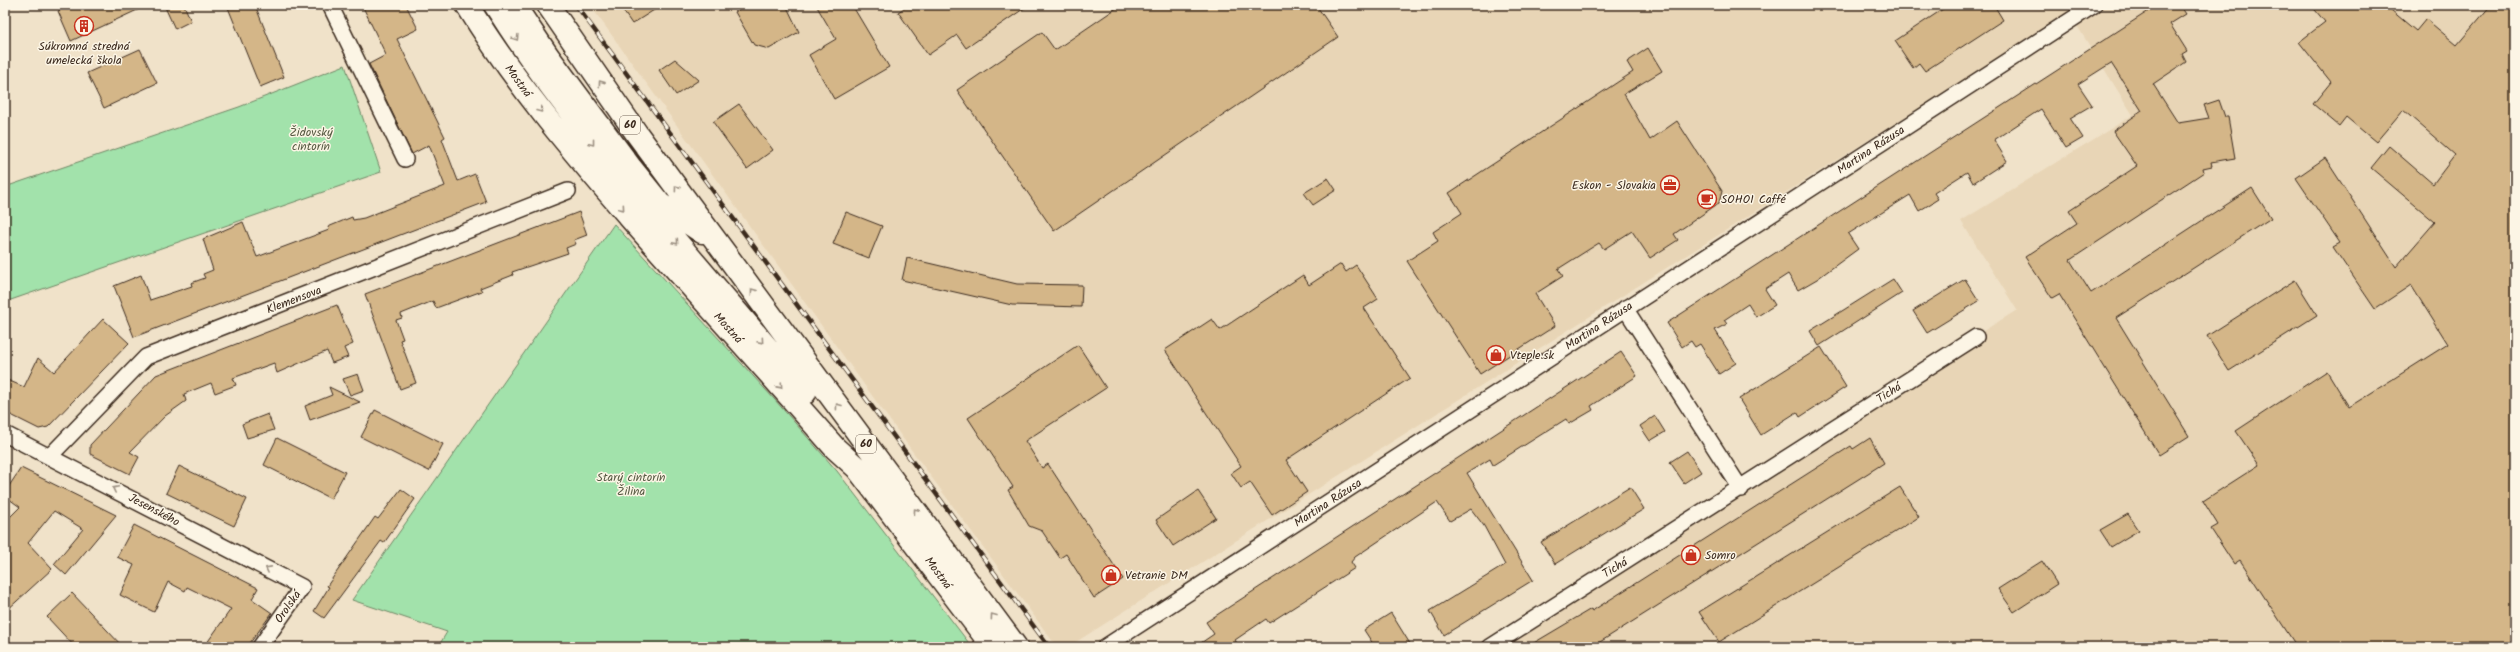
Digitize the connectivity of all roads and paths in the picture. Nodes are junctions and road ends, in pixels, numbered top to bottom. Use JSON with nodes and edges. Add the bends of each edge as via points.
{"nodes":[{"id":1,"x":330,"y":5,"type":"edge"},
{"id":2,"x":466,"y":5,"type":"edge"},
{"id":3,"x":495,"y":5,"type":"edge"},
{"id":4,"x":514,"y":5,"type":"edge"},
{"id":5,"x":548,"y":5,"type":"edge"},
{"id":6,"x":2094,"y":5,"type":"edge"},
{"id":7,"x":405,"y":159,"type":"dead end"},
{"id":8,"x":568,"y":191,"type":"dead end"},
{"id":9,"x":717,"y":242,"type":"junction"},
{"id":10,"x":1625,"y":308,"type":"junction"},
{"id":11,"x":1976,"y":337,"type":"dead end"},
{"id":12,"x":5,"y":434,"type":"edge"},
{"id":13,"x":50,"y":456,"type":"junction"},
{"id":14,"x":857,"y":468,"type":"junction"},
{"id":15,"x":1740,"y":489,"type":"junction"},
{"id":16,"x":302,"y":587,"type":"joint"},
{"id":17,"x":260,"y":647,"type":"edge"},
{"id":18,"x":993,"y":647,"type":"edge"},
{"id":19,"x":1016,"y":647,"type":"edge"},
{"id":20,"x":1105,"y":647,"type":"edge"},
{"id":21,"x":1490,"y":647,"type":"edge"}],
"edges":[{"from":1,"to":7,"type":"street"},
{"from":2,"to":14,"type":"main road","name":"Mostná","number":"60","one_way":true,"via":[[541,112],[596,178],[835,448]]},
{"from":3,"to":14,"type":"main road","one_way":true,"via":[[557,98],[605,160],[838,433]]},
{"from":4,"to":9,"type":"main road","via":[[548,56],[660,204]]},
{"from":9,"to":5,"type":"main road","name":"Mostná","number":"60","one_way":true,"via":[[637,134]]},
{"from":6,"to":10,"type":"street","name":"Martina Rázusa"},
{"from":8,"to":13,"type":"street","name":"Klemensova","via":[[146,357]]},
{"from":19,"to":9,"type":"main road","name":"Mostná","number":"60","one_way":true},
{"from":10,"to":15,"type":"street"},
{"from":10,"to":20,"type":"street","name":"Martina Rázusa"},
{"from":11,"to":15,"type":"street","name":"Tichá"},
{"from":12,"to":13,"type":"street","name":"Jesenského"},
{"from":16,"to":13,"type":"street","name":"Jesenského","one_way":true},
{"from":14,"to":18,"type":"main road","name":"Mostná","number":"60"},
{"from":15,"to":21,"type":"street","name":"Tichá"},
{"from":16,"to":17,"type":"street","name":"Orolská"}]}
